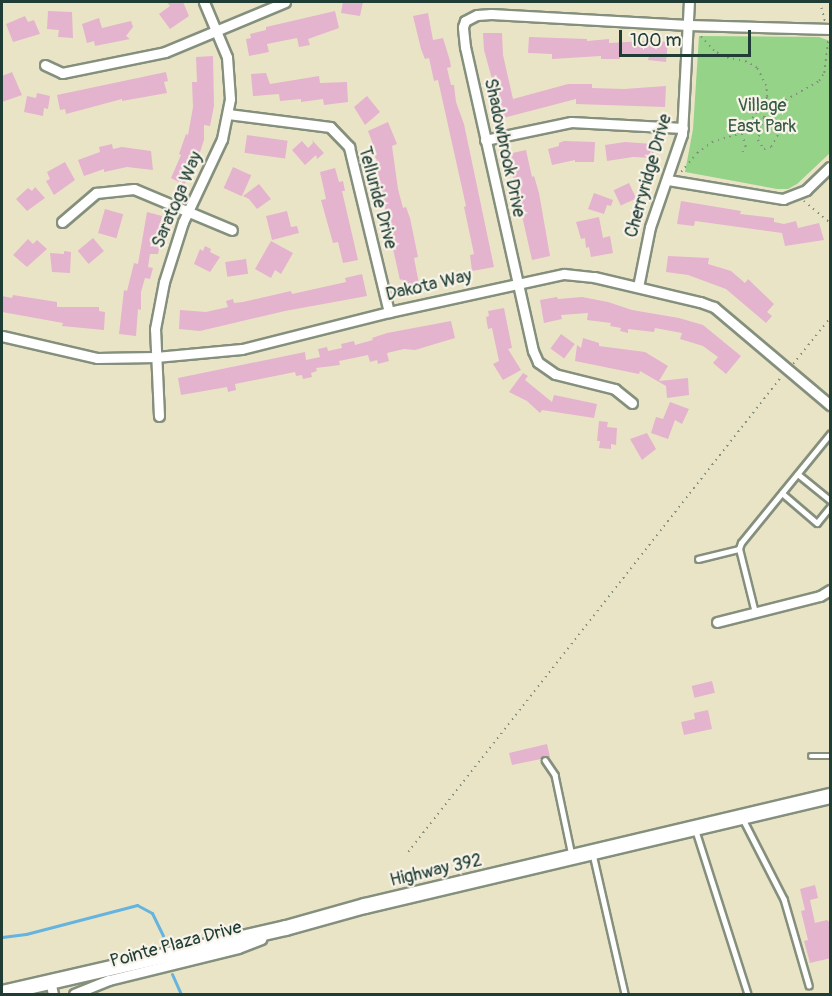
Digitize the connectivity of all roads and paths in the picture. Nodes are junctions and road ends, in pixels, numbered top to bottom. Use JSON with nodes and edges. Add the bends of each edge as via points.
{"nodes":[{"id":1,"x":204,"y":2,"type":"edge"},
{"id":2,"x":285,"y":2,"type":"edge"},
{"id":3,"x":689,"y":2,"type":"edge"},
{"id":4,"x":820,"y":2,"type":"edge"},
{"id":5,"x":688,"y":25,"type":"junction"},
{"id":6,"x":830,"y":28,"type":"edge"},
{"id":7,"x":216,"y":29,"type":"junction"},
{"id":8,"x":45,"y":65,"type":"dead end"},
{"id":9,"x":762,"y":108,"type":"junction"},
{"id":10,"x":228,"y":114,"type":"junction"},
{"id":11,"x":764,"y":118,"type":"junction"},
{"id":12,"x":683,"y":128,"type":"junction"},
{"id":13,"x":742,"y":133,"type":"junction"},
{"id":14,"x":485,"y":140,"type":"junction"},
{"id":15,"x":744,"y":152,"type":"dead end"},
{"id":16,"x":831,"y":167,"type":"edge"},
{"id":17,"x":668,"y":180,"type":"junction"},
{"id":18,"x":796,"y":195,"type":"junction"},
{"id":19,"x":189,"y":211,"type":"junction"},
{"id":20,"x":62,"y":222,"type":"dead end"},
{"id":21,"x":831,"y":223,"type":"edge"},
{"id":22,"x":232,"y":230,"type":"dead end"},
{"id":23,"x":517,"y":283,"type":"junction"},
{"id":24,"x":638,"y":287,"type":"junction"},
{"id":25,"x":389,"y":312,"type":"junction"},
{"id":26,"x":831,"y":318,"type":"edge"},
{"id":27,"x":2,"y":336,"type":"edge"},
{"id":28,"x":156,"y":357,"type":"junction"},
{"id":29,"x":793,"y":364,"type":"dead end"},
{"id":30,"x":782,"y":377,"type":"dead end"},
{"id":31,"x":632,"y":403,"type":"dead end"},
{"id":32,"x":831,"y":405,"type":"edge"},
{"id":33,"x":159,"y":416,"type":"dead end"},
{"id":34,"x":831,"y":434,"type":"edge"},
{"id":35,"x":798,"y":474,"type":"junction"},
{"id":36,"x":782,"y":493,"type":"junction"},
{"id":37,"x":831,"y":500,"type":"edge"},
{"id":38,"x":831,"y":507,"type":"edge"},
{"id":39,"x":740,"y":549,"type":"junction"},
{"id":40,"x":698,"y":559,"type":"dead end"},
{"id":41,"x":831,"y":590,"type":"edge"},
{"id":42,"x":755,"y":613,"type":"junction"},
{"id":43,"x":717,"y":622,"type":"dead end"},
{"id":44,"x":811,"y":756,"type":"dead end"},
{"id":45,"x":831,"y":756,"type":"edge"},
{"id":46,"x":545,"y":760,"type":"dead end"},
{"id":47,"x":831,"y":796,"type":"edge"},
{"id":48,"x":742,"y":817,"type":"junction"},
{"id":49,"x":695,"y":828,"type":"junction"},
{"id":50,"x":408,"y":852,"type":"dead end"},
{"id":51,"x":593,"y":852,"type":"junction"},
{"id":52,"x":573,"y":857,"type":"junction"},
{"id":53,"x":286,"y":928,"type":"junction"},
{"id":54,"x":809,"y":985,"type":"dead end"},
{"id":55,"x":52,"y":988,"type":"edge"},
{"id":56,"x":2,"y":993,"type":"edge"},
{"id":57,"x":74,"y":994,"type":"edge"},
{"id":58,"x":625,"y":994,"type":"edge"},
{"id":59,"x":748,"y":994,"type":"edge"}],
"edges":[{"from":1,"to":7,"type":"street","name":"Saratoga Way"},
{"from":2,"to":7,"type":"street"},
{"from":3,"to":5,"type":"street","name":"Cherryridge Drive"},
{"from":4,"to":6,"type":"path"},
{"from":5,"to":6,"type":"street"},
{"from":5,"to":9,"type":"path","via":[[723,57],[757,68],[766,86]]},
{"from":5,"to":12,"type":"street","name":"Cherryridge Drive"},
{"from":5,"to":14,"type":"street","name":"Shadowbrook Drive","via":[[490,14],[465,21],[465,47]]},
{"from":6,"to":9,"type":"path","via":[[824,73],[819,81],[775,106]]},
{"from":7,"to":8,"type":"street","via":[[165,52],[62,73]]},
{"from":7,"to":10,"type":"street","name":"Saratoga Way","via":[[227,57]]},
{"from":9,"to":11,"type":"path"},
{"from":9,"to":13,"type":"path"},
{"from":10,"to":19,"type":"street","name":"Saratoga Way","via":[[222,139]]},
{"from":10,"to":25,"type":"street","name":"Telluride Drive","via":[[330,127],[349,147]]},
{"from":11,"to":11,"type":"path","via":[[772,117],[781,129],[771,147],[764,149],[758,140]]},
{"from":12,"to":14,"type":"street","via":[[571,122]]},
{"from":12,"to":17,"type":"street","name":"Cherryridge Drive"},
{"from":13,"to":15,"type":"path"},
{"from":13,"to":17,"type":"path","via":[[712,142]]},
{"from":14,"to":23,"type":"street","name":"Shadowbrook Drive"},
{"from":16,"to":18,"type":"street"},
{"from":17,"to":18,"type":"street","via":[[783,199]]},
{"from":17,"to":24,"type":"street","name":"Cherryridge Drive","via":[[650,227]]},
{"from":18,"to":21,"type":"path"},
{"from":19,"to":20,"type":"street","via":[[134,189],[96,193]]},
{"from":19,"to":22,"type":"street"},
{"from":19,"to":28,"type":"street","name":"Saratoga Way","via":[[164,282],[155,329]]},
{"from":23,"to":24,"type":"street","name":"Dakota Way","via":[[564,274]]},
{"from":23,"to":25,"type":"street","name":"Dakota Way"},
{"from":23,"to":31,"type":"street","name":"Shadowbrook Drive","via":[[538,362],[555,374],[615,389]]},
{"from":24,"to":32,"type":"street","name":"Dakota Way","via":[[714,308]]},
{"from":25,"to":28,"type":"street","name":"Dakota Way","via":[[242,349]]},
{"from":26,"to":29,"type":"path"},
{"from":27,"to":28,"type":"street","name":"Dakota Way","via":[[97,358]]},
{"from":28,"to":33,"type":"street","name":"Saratoga Way"},
{"from":30,"to":50,"type":"path"},
{"from":34,"to":35,"type":"lane"},
{"from":35,"to":36,"type":"lane"},
{"from":35,"to":37,"type":"lane"},
{"from":36,"to":38,"type":"lane","via":[[817,523]]},
{"from":36,"to":39,"type":"lane"},
{"from":39,"to":40,"type":"lane"},
{"from":39,"to":42,"type":"lane"},
{"from":41,"to":42,"type":"street"},
{"from":42,"to":43,"type":"street"},
{"from":44,"to":45,"type":"lane"},
{"from":46,"to":52,"type":"lane","via":[[555,775]]},
{"from":47,"to":48,"type":"main road","name":"Highway 392"},
{"from":48,"to":49,"type":"main road","name":"Highway 392"},
{"from":48,"to":54,"type":"lane","via":[[784,899]]},
{"from":49,"to":51,"type":"main road","name":"Highway 392"},
{"from":49,"to":59,"type":"lane"},
{"from":51,"to":52,"type":"main road","name":"Highway 392"},
{"from":51,"to":58,"type":"lane"},
{"from":52,"to":53,"type":"main road","name":"Highway 392"},
{"from":53,"to":55,"type":"main road","name":"Highway 392"},
{"from":53,"to":57,"type":"street","name":"Pointe Plaza Drive","via":[[238,948],[109,980]]},
{"from":55,"to":56,"type":"main road","name":"Highway 392"}]}
